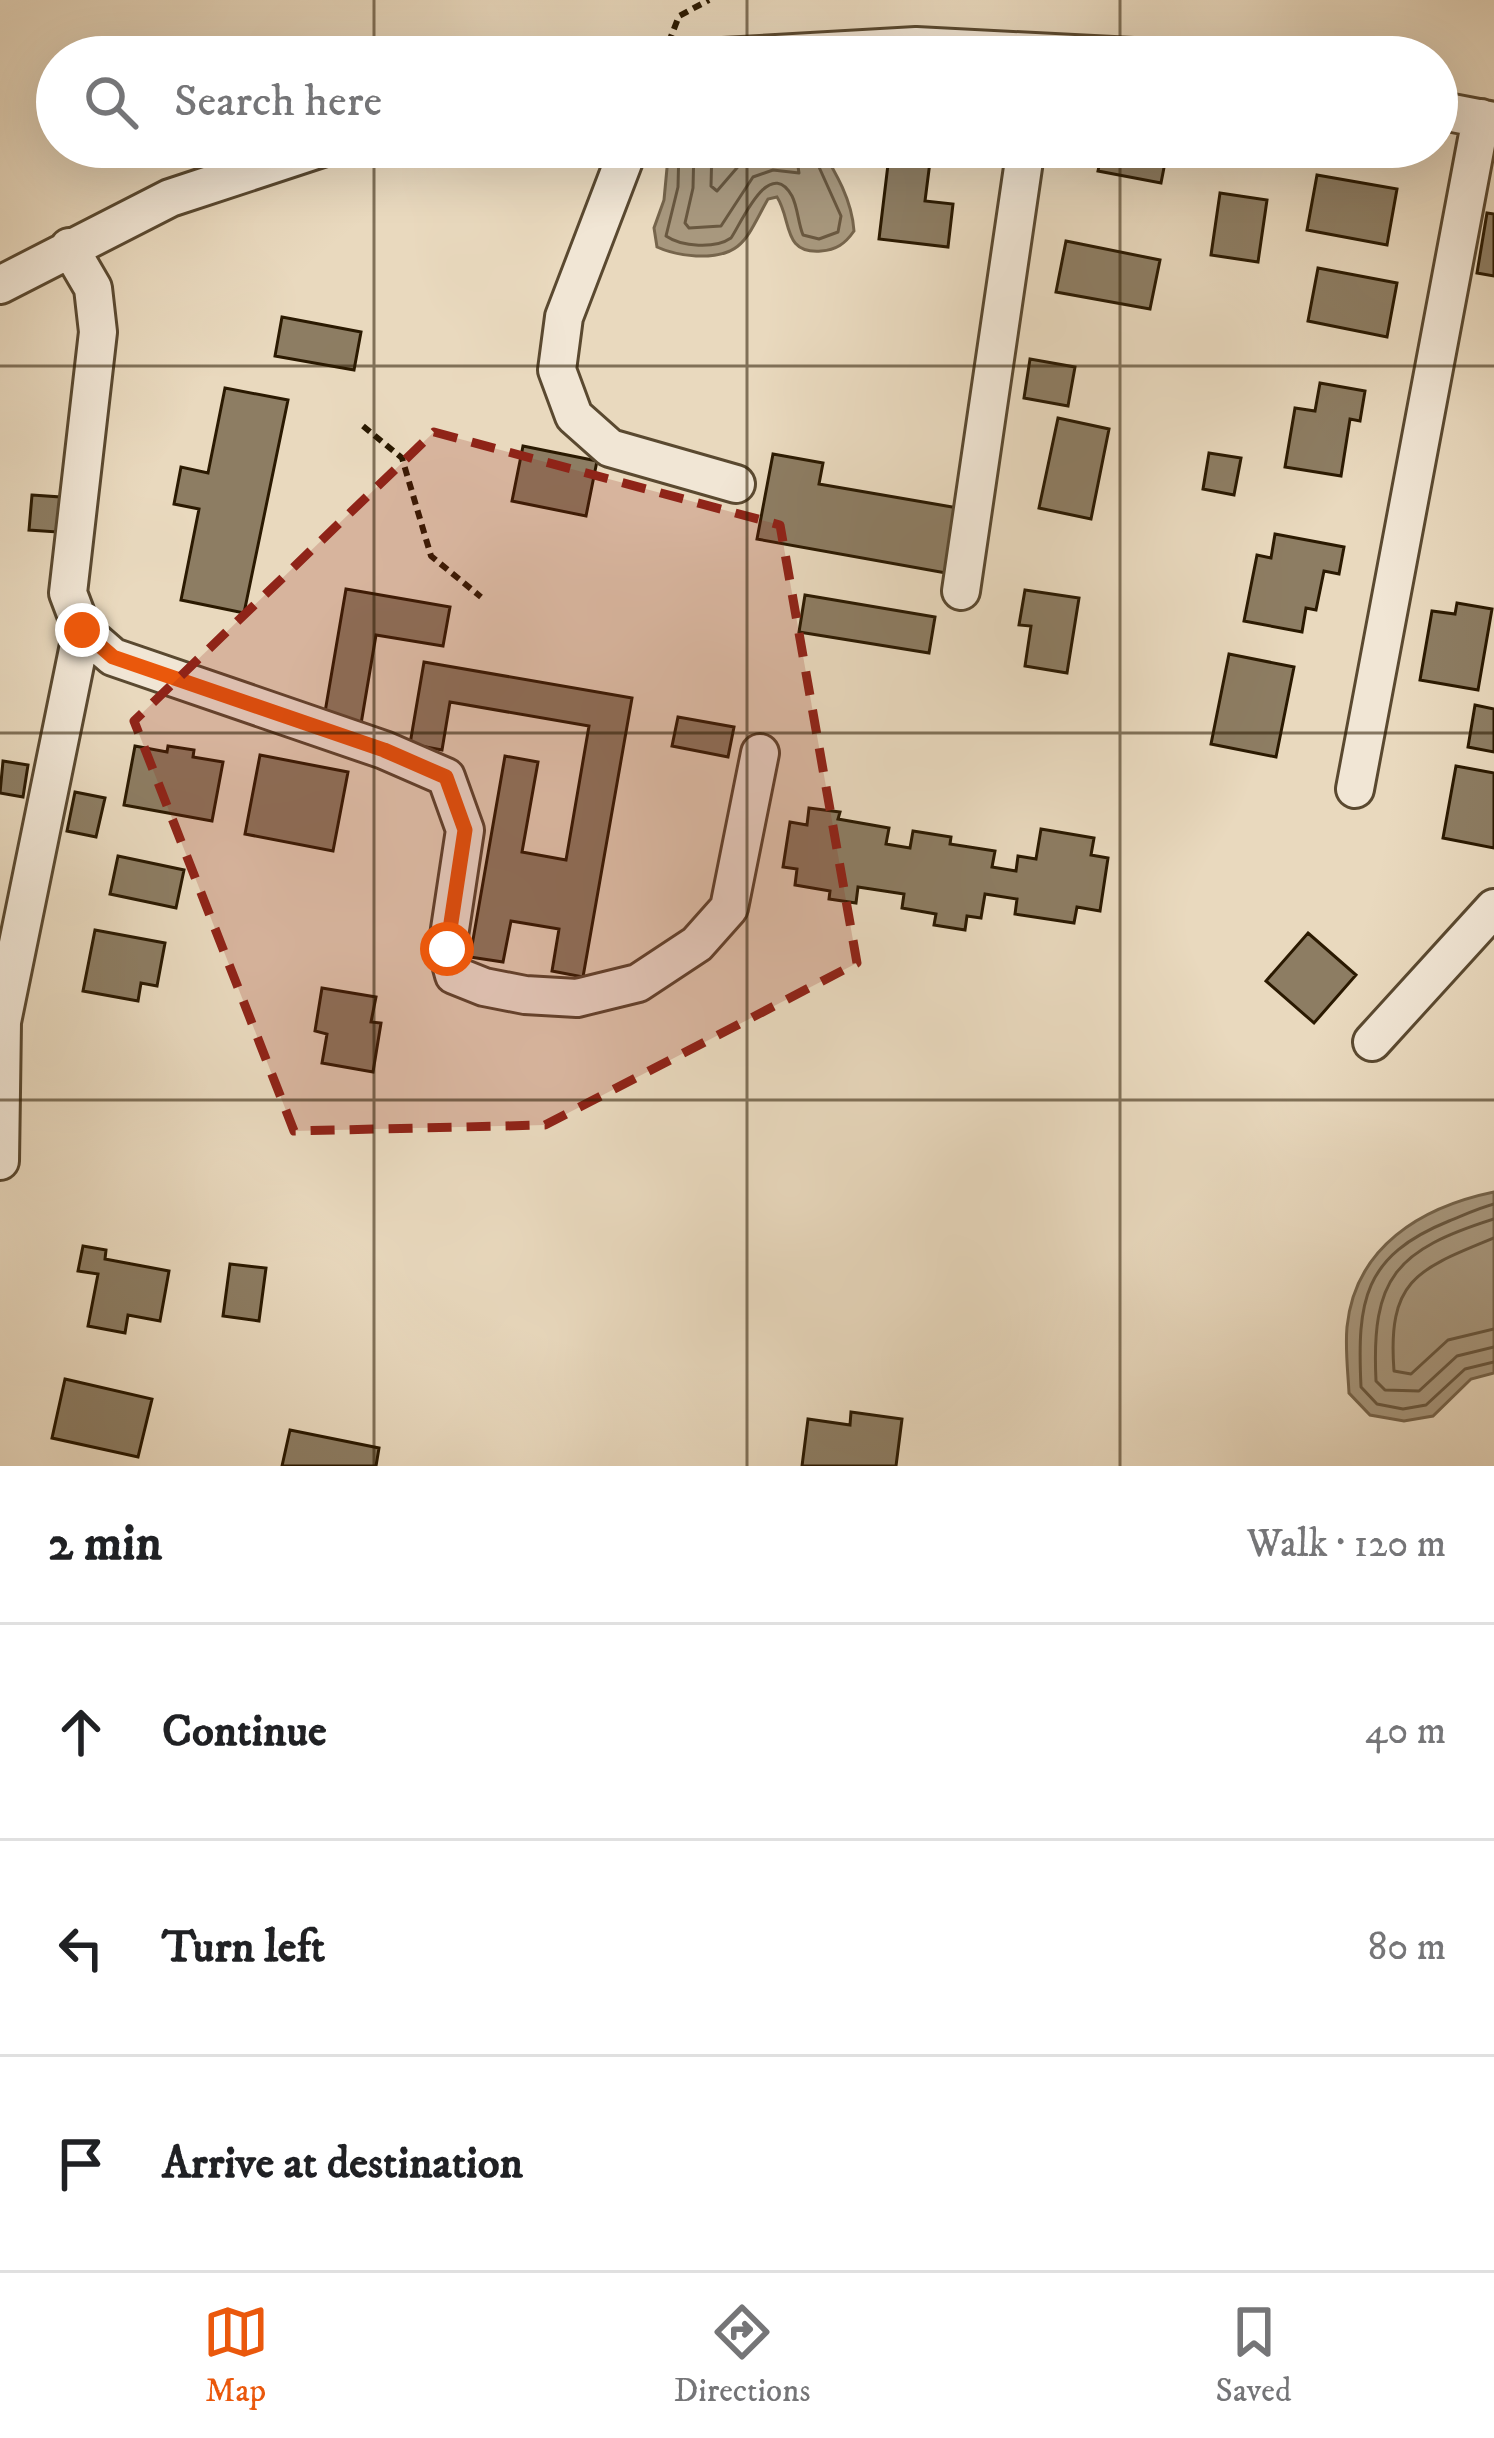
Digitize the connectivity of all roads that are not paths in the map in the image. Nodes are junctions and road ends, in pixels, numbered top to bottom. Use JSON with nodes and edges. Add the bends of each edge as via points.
{"nodes":[{"id":1,"x":1458,"y":114,"type":"edge"},
{"id":2,"x":1488,"y":120,"type":"edge"},
{"id":3,"x":262,"y":168,"type":"edge"},
{"id":4,"x":620,"y":168,"type":"edge"},
{"id":5,"x":1023,"y":168,"type":"edge"},
{"id":6,"x":69,"y":247,"type":"junction"},
{"id":7,"x":0,"y":285,"type":"edge"},
{"id":8,"x":736,"y":484,"type":"dead end"},
{"id":9,"x":961,"y":591,"type":"dead end"},
{"id":10,"x":82,"y":630,"type":"junction"},
{"id":11,"x":760,"y":753,"type":"dead end"},
{"id":12,"x":1355,"y":789,"type":"dead end"},
{"id":13,"x":1494,"y":908,"type":"edge"},
{"id":14,"x":1372,"y":1042,"type":"dead end"},
{"id":15,"x":0,"y":1161,"type":"edge"}],
"edges":[{"from":1,"to":2,"type":"street"},
{"from":2,"to":12,"type":"street"},
{"from":3,"to":6,"type":"street","via":[[170,199]]},
{"from":4,"to":8,"type":"street","via":[[565,317],[557,370],[574,416],[610,448]]},
{"from":5,"to":9,"type":"street"},
{"from":6,"to":7,"type":"street"},
{"from":6,"to":10,"type":"street","via":[[93,288],[98,332],[68,593]]},
{"from":10,"to":11,"type":"street","via":[[113,657],[446,777],[465,830],[447,949],[454,975],[525,995],[577,998],[638,983],[697,944],[729,908]]},
{"from":10,"to":15,"type":"street","via":[[2,1022]]},
{"from":13,"to":14,"type":"street"}]}
